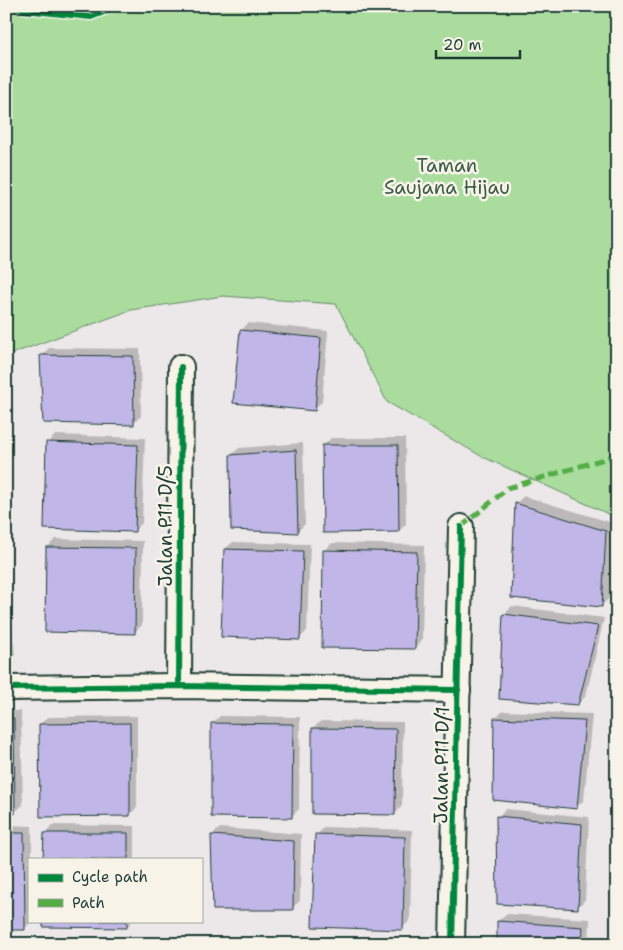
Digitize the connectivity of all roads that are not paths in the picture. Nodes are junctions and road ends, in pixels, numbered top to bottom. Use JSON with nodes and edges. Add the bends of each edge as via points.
{"nodes":[{"id":1,"x":181,"y":367,"type":"dead end"},
{"id":2,"x":461,"y":528,"type":"dead end"},
{"id":3,"x":179,"y":686,"type":"junction"},
{"id":4,"x":6,"y":688,"type":"edge"},
{"id":5,"x":458,"y":690,"type":"junction"},
{"id":6,"x":452,"y":944,"type":"edge"}],
"edges":[{"from":1,"to":3,"type":"street","name":"Jalan P11 D/5"},
{"from":2,"to":5,"type":"street","name":"Jalan P11 D/1"},
{"from":3,"to":4,"type":"street"},
{"from":3,"to":5,"type":"street"},
{"from":5,"to":6,"type":"street","name":"Jalan P11 D/1"}]}
